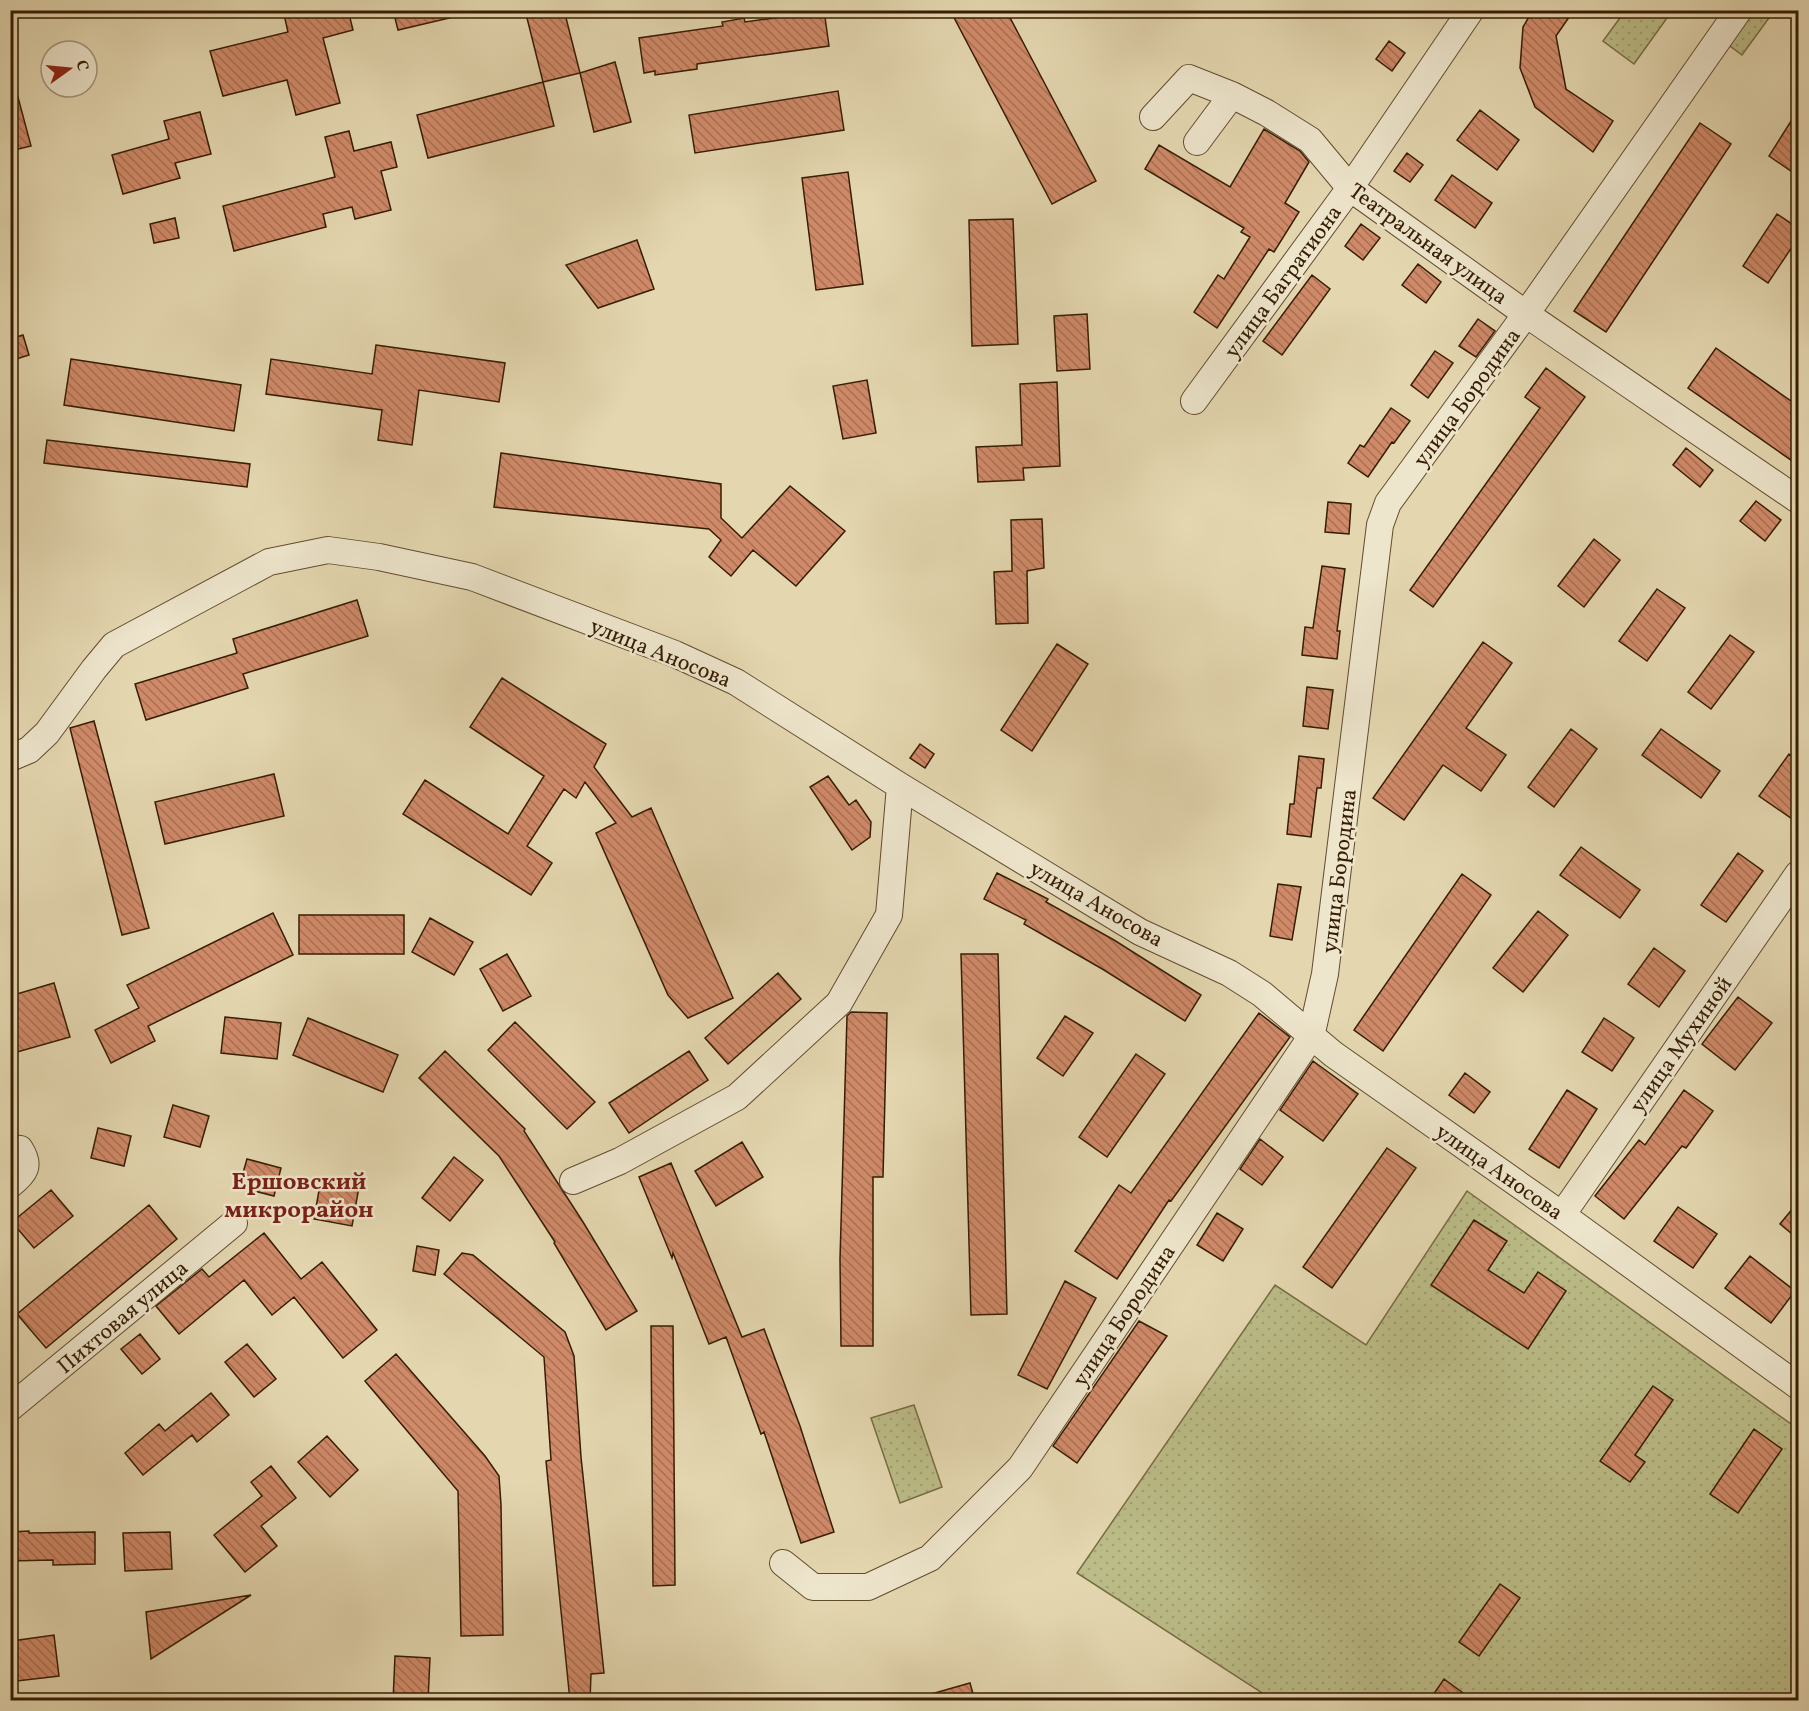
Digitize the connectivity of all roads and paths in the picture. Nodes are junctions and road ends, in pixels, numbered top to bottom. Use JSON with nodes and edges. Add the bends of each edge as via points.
{"nodes":[{"id":1,"x":1471,"y":10,"type":"edge"},
{"id":2,"x":1738,"y":10,"type":"edge"},
{"id":3,"x":1232,"y":96,"type":"junction"},
{"id":4,"x":1153,"y":117,"type":"dead end"},
{"id":5,"x":1197,"y":142,"type":"dead end"},
{"id":6,"x":1350,"y":188,"type":"junction"},
{"id":7,"x":1526,"y":314,"type":"junction"},
{"id":8,"x":1194,"y":401,"type":"dead end"},
{"id":9,"x":1798,"y":500,"type":"edge"},
{"id":10,"x":10,"y":758,"type":"edge"},
{"id":11,"x":900,"y":786,"type":"junction"},
{"id":12,"x":1798,"y":874,"type":"edge"},
{"id":13,"x":1311,"y":1036,"type":"junction"},
{"id":14,"x":10,"y":1148,"type":"edge"},
{"id":15,"x":573,"y":1181,"type":"dead end"},
{"id":16,"x":10,"y":1185,"type":"edge"},
{"id":17,"x":1562,"y":1215,"type":"junction"},
{"id":18,"x":234,"y":1223,"type":"dead end"},
{"id":19,"x":1798,"y":1386,"type":"edge"},
{"id":20,"x":10,"y":1408,"type":"edge"},
{"id":21,"x":783,"y":1563,"type":"dead end"}],
"edges":[{"from":1,"to":6,"type":"street","name":"улица Багратиона"},
{"from":2,"to":7,"type":"street","name":"улица Бородина"},
{"from":3,"to":4,"type":"street","name":"Театральная улица","via":[[1189,78]]},
{"from":3,"to":5,"type":"street"},
{"from":3,"to":6,"type":"street","name":"Театральная улица","via":[[1310,140]]},
{"from":6,"to":7,"type":"street","name":"Театральная улица"},
{"from":6,"to":8,"type":"street","name":"улица Багратиона"},
{"from":7,"to":9,"type":"street","name":"Театральная улица"},
{"from":7,"to":13,"type":"street","name":"улица Бородина","via":[[1388,503],[1380,525],[1325,974]]},
{"from":10,"to":11,"type":"street","name":"улица Аносова","via":[[29,750],[48,734],[114,645],[269,562],[328,550],[472,577],[675,654],[736,682]]},
{"from":11,"to":13,"type":"street","name":"улица Аносова","via":[[1140,932],[1229,973],[1262,994]]},
{"from":11,"to":15,"type":"street","via":[[889,915],[838,1003],[737,1097],[620,1161]]},
{"from":12,"to":17,"type":"street","name":"улица Мухиной"},
{"from":13,"to":17,"type":"street","name":"улица Аносова"},
{"from":13,"to":21,"type":"street","name":"улица Бородина","via":[[1020,1468],[930,1558],[868,1587],[813,1587]]},
{"from":14,"to":16,"type":"street","via":[[20,1149],[26,1166]]},
{"from":17,"to":19,"type":"street","name":"улица Аносова"},
{"from":18,"to":20,"type":"street","name":"Пихтовая улица"}]}
